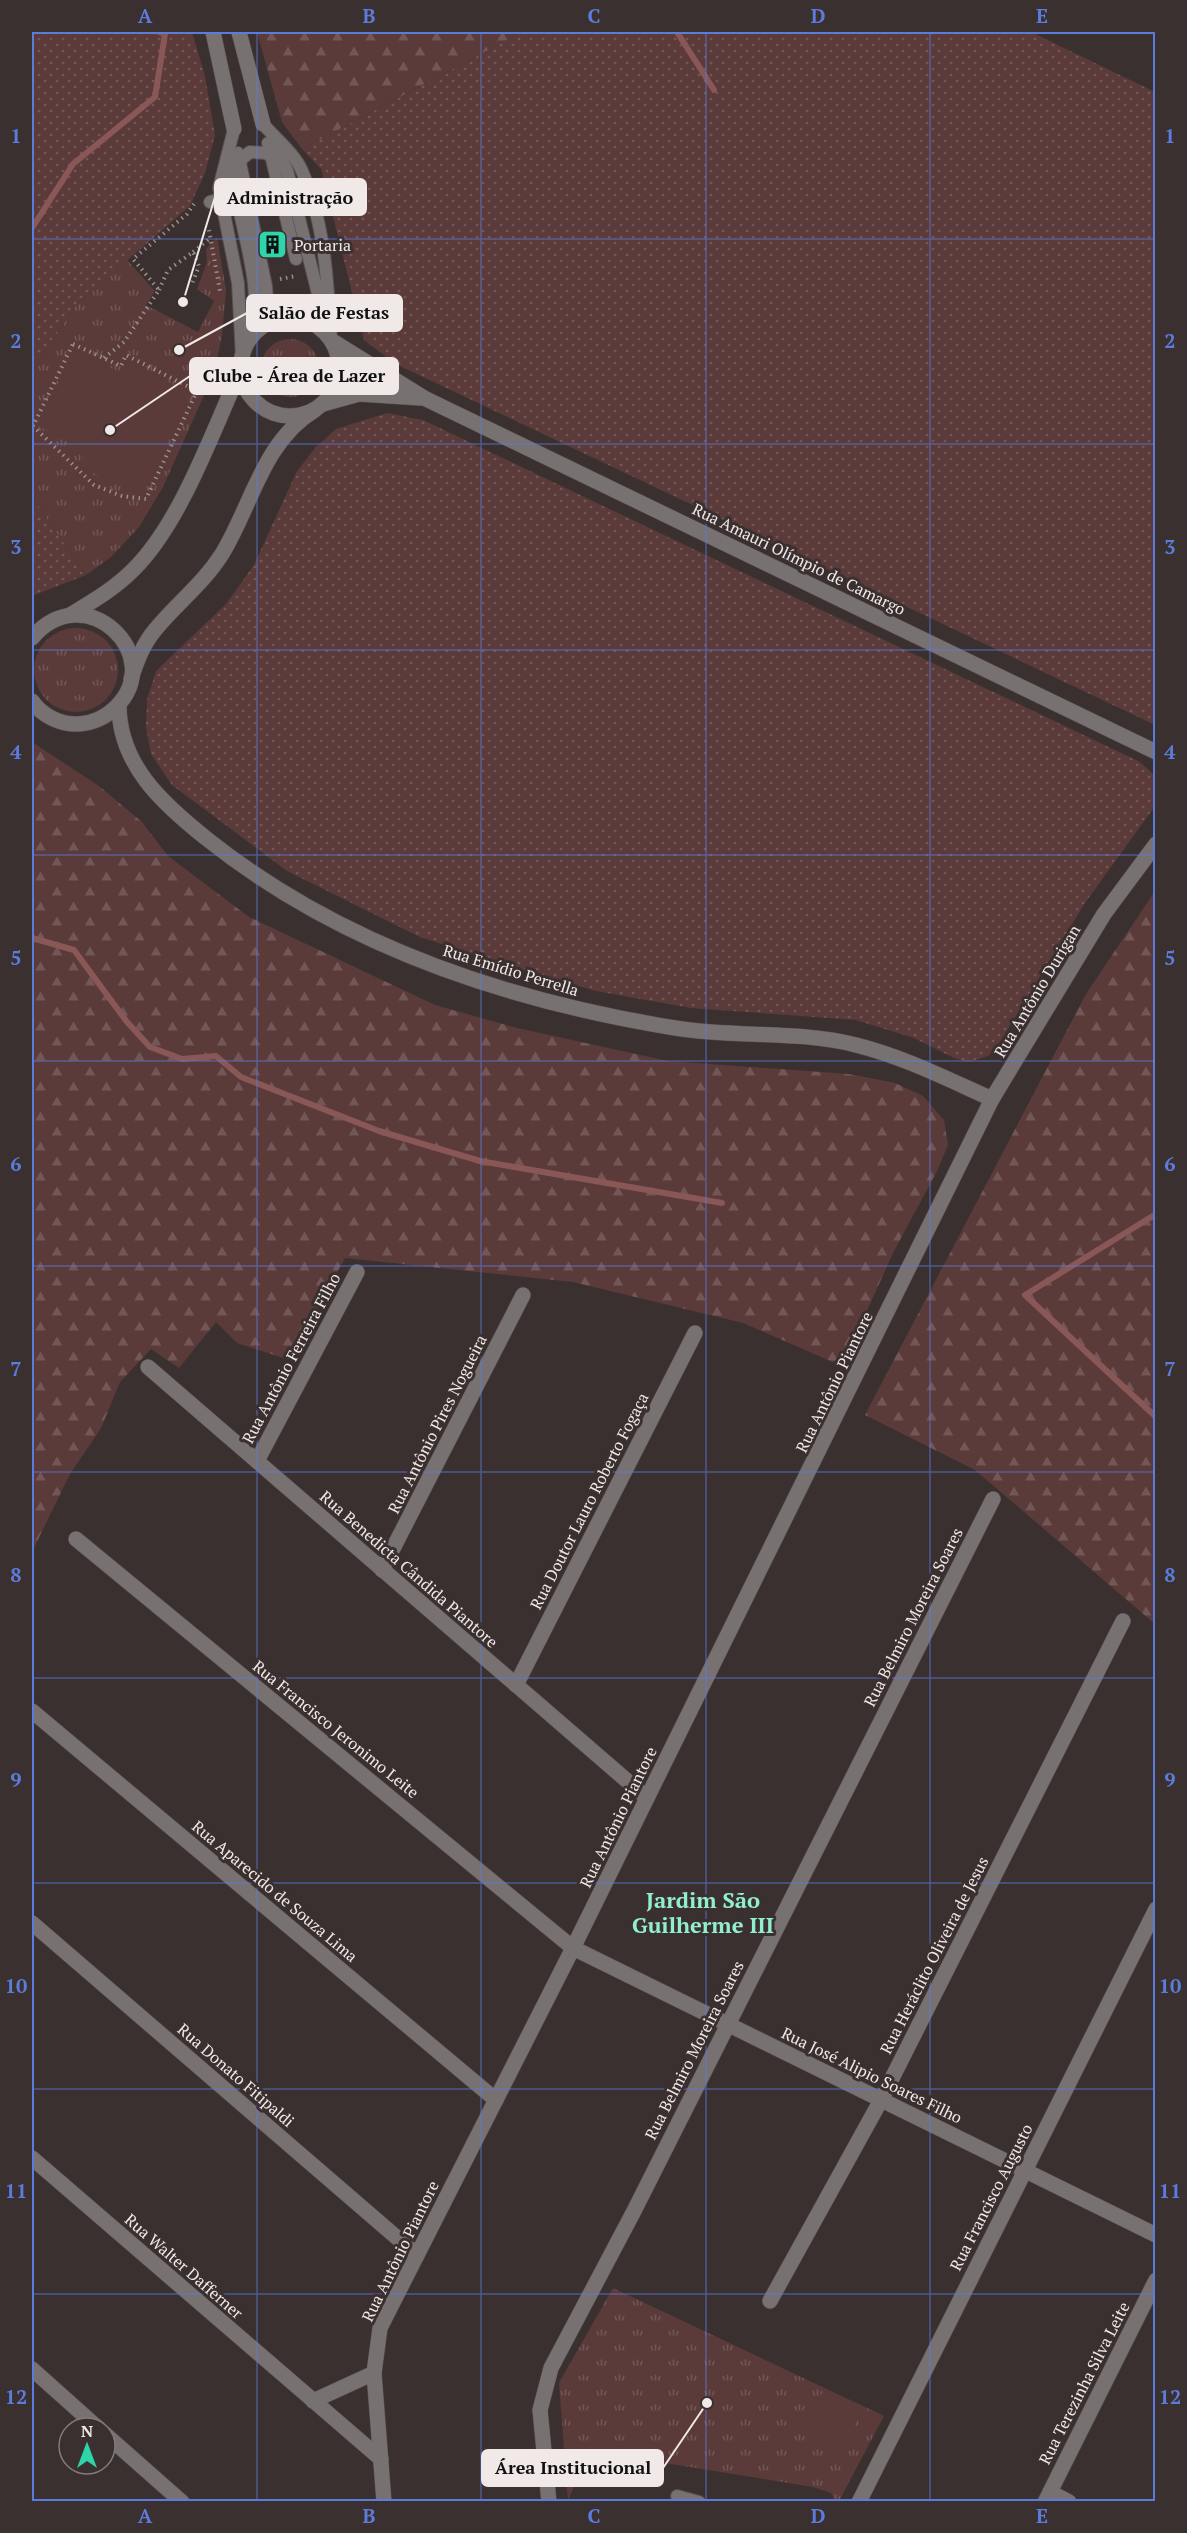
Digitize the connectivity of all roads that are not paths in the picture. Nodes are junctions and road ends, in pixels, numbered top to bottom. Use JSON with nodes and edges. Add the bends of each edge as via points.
{"nodes":[{"id":1,"x":213,"y":32,"type":"edge"},
{"id":2,"x":239,"y":32,"type":"edge"},
{"id":3,"x":263,"y":124,"type":"junction"},
{"id":4,"x":234,"y":129,"type":"junction"},
{"id":5,"x":271,"y":156,"type":"junction"},
{"id":6,"x":239,"y":161,"type":"junction"},
{"id":7,"x":277,"y":181,"type":"junction"},
{"id":8,"x":220,"y":193,"type":"junction"},
{"id":9,"x":240,"y":194,"type":"junction"},
{"id":10,"x":296,"y":259,"type":"dead end"},
{"id":11,"x":263,"y":327,"type":"junction"},
{"id":12,"x":250,"y":338,"type":"junction"},
{"id":13,"x":331,"y":340,"type":"junction"},
{"id":14,"x":241,"y":364,"type":"junction"},
{"id":15,"x":426,"y":399,"type":"junction"},
{"id":16,"x":318,"y":407,"type":"junction"},
{"id":17,"x":64,"y":616,"type":"junction"},
{"id":18,"x":32,"y":621,"type":"edge"},
{"id":19,"x":32,"y":638,"type":"edge"},
{"id":20,"x":131,"y":679,"type":"junction"},
{"id":21,"x":32,"y":701,"type":"edge"},
{"id":22,"x":119,"y":705,"type":"junction"},
{"id":23,"x":37,"y":710,"type":"edge"},
{"id":24,"x":1155,"y":752,"type":"edge"},
{"id":25,"x":1155,"y":844,"type":"edge"},
{"id":26,"x":992,"y":1099,"type":"junction"},
{"id":27,"x":961,"y":1163,"type":"joint"},
{"id":28,"x":357,"y":1272,"type":"dead end"},
{"id":29,"x":523,"y":1295,"type":"dead end"},
{"id":30,"x":695,"y":1333,"type":"dead end"},
{"id":31,"x":148,"y":1367,"type":"dead end"},
{"id":32,"x":257,"y":1461,"type":"junction"},
{"id":33,"x":993,"y":1499,"type":"dead end"},
{"id":34,"x":76,"y":1539,"type":"dead end"},
{"id":35,"x":382,"y":1570,"type":"junction"},
{"id":36,"x":1123,"y":1621,"type":"dead end"},
{"id":37,"x":516,"y":1685,"type":"junction"},
{"id":38,"x":32,"y":1711,"type":"edge"},
{"id":39,"x":647,"y":1798,"type":"junction"},
{"id":40,"x":1155,"y":1909,"type":"edge"},
{"id":41,"x":32,"y":1923,"type":"edge"},
{"id":42,"x":573,"y":1948,"type":"junction"},
{"id":43,"x":727,"y":2023,"type":"junction"},
{"id":44,"x":496,"y":2100,"type":"junction"},
{"id":45,"x":881,"y":2100,"type":"junction"},
{"id":46,"x":32,"y":2158,"type":"edge"},
{"id":47,"x":1025,"y":2170,"type":"junction"},
{"id":48,"x":1155,"y":2235,"type":"edge"},
{"id":49,"x":417,"y":2255,"type":"junction"},
{"id":50,"x":1155,"y":2280,"type":"edge"},
{"id":51,"x":770,"y":2301,"type":"dead end"},
{"id":52,"x":32,"y":2369,"type":"edge"},
{"id":53,"x":374,"y":2373,"type":"junction"},
{"id":54,"x":313,"y":2401,"type":"junction"},
{"id":55,"x":85,"y":2416,"type":"edge"},
{"id":56,"x":117,"y":2445,"type":"edge"},
{"id":57,"x":381,"y":2459,"type":"junction"},
{"id":58,"x":677,"y":2496,"type":"dead end"},
{"id":59,"x":1047,"y":2497,"type":"edge"},
{"id":60,"x":182,"y":2502,"type":"edge"},
{"id":61,"x":384,"y":2502,"type":"edge"},
{"id":62,"x":549,"y":2502,"type":"edge"},
{"id":63,"x":699,"y":2502,"type":"edge"},
{"id":64,"x":859,"y":2502,"type":"edge"},
{"id":65,"x":1068,"y":2502,"type":"edge"}],
"edges":[{"from":1,"to":4,"type":"street"},
{"from":2,"to":3,"type":"street"},
{"from":3,"to":5,"type":"lane"},
{"from":3,"to":13,"type":"lane","via":[[302,169],[328,277]]},
{"from":4,"to":6,"type":"lane"},
{"from":4,"to":8,"type":"lane"},
{"from":4,"to":9,"type":"lane","via":[[232,180]]},
{"from":5,"to":6,"type":"lane","via":[[250,152]]},
{"from":5,"to":7,"type":"lane"},
{"from":6,"to":9,"type":"lane"},
{"from":7,"to":9,"type":"lane","via":[[275,189],[266,195]]},
{"from":7,"to":10,"type":"lane"},
{"from":8,"to":9,"type":"lane"},
{"from":8,"to":14,"type":"lane","via":[[238,283]]},
{"from":9,"to":11,"type":"lane","via":[[266,286]]},
{"from":9,"to":12,"type":"lane","via":[[256,309]]},
{"from":11,"to":12,"type":"street"},
{"from":11,"to":13,"type":"street","via":[[277,320],[298,319],[318,327]]},
{"from":12,"to":14,"type":"street"},
{"from":13,"to":15,"type":"street","name":"Rua Amauri Olímpio de Camargo"},
{"from":13,"to":16,"type":"street","via":[[338,357],[338,378],[329,397]]},
{"from":14,"to":16,"type":"street","via":[[248,392],[264,409],[287,416]]},
{"from":14,"to":17,"type":"street","via":[[177,507],[154,544],[107,593]]},
{"from":15,"to":16,"type":"street","name":"Rua Amauri Olímpio de Camargo","via":[[359,394]]},
{"from":15,"to":24,"type":"street","name":"Rua Amauri Olímpio de Camargo"},
{"from":16,"to":20,"type":"street","via":[[297,420],[279,442],[222,554],[205,578],[155,629],[141,651]]},
{"from":17,"to":18,"type":"street"},
{"from":17,"to":19,"type":"street","via":[[48,622]]},
{"from":17,"to":20,"type":"street","via":[[93,617],[113,628],[130,657]]},
{"from":20,"to":22,"type":"street"},
{"from":21,"to":23,"type":"street"},
{"from":22,"to":23,"type":"street","via":[[103,718],[83,724],[62,722]]},
{"from":22,"to":26,"type":"street","name":"Rua Emídio Perrella","via":[[124,739],[138,771],[163,803],[234,861],[292,899],[368,937],[497,987],[581,1009],[713,1033],[854,1044],[908,1060]]},
{"from":25,"to":26,"type":"street","name":"Rua Antônio Durigan","via":[[1104,914]]},
{"from":26,"to":27,"type":"street","name":"Rua Antônio Durigan"},
{"from":27,"to":39,"type":"street","name":"Rua Antônio Piantore"},
{"from":28,"to":32,"type":"street","name":"Rua Antônio Ferreira Filho"},
{"from":29,"to":35,"type":"street","name":"Rua Antônio Pires Nogueira"},
{"from":30,"to":37,"type":"street","name":"Rua Doutor Lauro Roberto Fogaça"},
{"from":31,"to":32,"type":"street","name":"Rua Benedicta Cândida Piantore"},
{"from":32,"to":35,"type":"street","name":"Rua Benedicta Cândida Piantore"},
{"from":33,"to":43,"type":"street","name":"Rua Belmiro Moreira Soares"},
{"from":34,"to":42,"type":"street","name":"Rua Francisco Jeronimo Leite"},
{"from":35,"to":37,"type":"street","name":"Rua Benedicta Cândida Piantore"},
{"from":36,"to":45,"type":"street","name":"Rua Heráclito Oliveira de Jesus"},
{"from":37,"to":39,"type":"street","name":"Rua Benedicta Cândida Piantore"},
{"from":38,"to":44,"type":"street","name":"Rua Aparecido de Souza Lima"},
{"from":39,"to":42,"type":"street","name":"Rua Antônio Piantore"},
{"from":40,"to":47,"type":"street","name":"Rua Francisco Augusto"},
{"from":41,"to":49,"type":"street","name":"Rua Donato Fitipaldi"},
{"from":42,"to":43,"type":"street","name":"Rua José Alipio Soares Filho"},
{"from":42,"to":44,"type":"street","name":"Rua Antônio Piantore"},
{"from":43,"to":45,"type":"street","name":"Rua José Alipio Soares Filho"},
{"from":43,"to":62,"type":"street","name":"Rua Belmiro Moreira Soares","via":[[551,2368],[540,2410]]},
{"from":44,"to":49,"type":"street","name":"Rua Antônio Piantore"},
{"from":45,"to":47,"type":"street","name":"Rua José Alipio Soares Filho"},
{"from":45,"to":51,"type":"street","name":"Rua Heráclito Oliveira de Jesus"},
{"from":46,"to":54,"type":"street","name":"Rua Walter Dafferner"},
{"from":47,"to":48,"type":"street","name":"Rua José Alipio Soares Filho"},
{"from":47,"to":64,"type":"street","name":"Rua Francisco Augusto"},
{"from":49,"to":53,"type":"street","name":"Rua Antônio Piantore","via":[[380,2328]]},
{"from":50,"to":59,"type":"street","name":"Rua Terezinha Silva Leite"},
{"from":52,"to":55,"type":"street"},
{"from":53,"to":54,"type":"street"},
{"from":53,"to":57,"type":"street","name":"Rua Antônio Piantore"},
{"from":54,"to":57,"type":"street","name":"Rua Walter Dafferner"},
{"from":56,"to":60,"type":"street"},
{"from":57,"to":61,"type":"street","name":"Rua Antônio Piantore"},
{"from":58,"to":63,"type":"lane"},
{"from":59,"to":65,"type":"street"}]}
